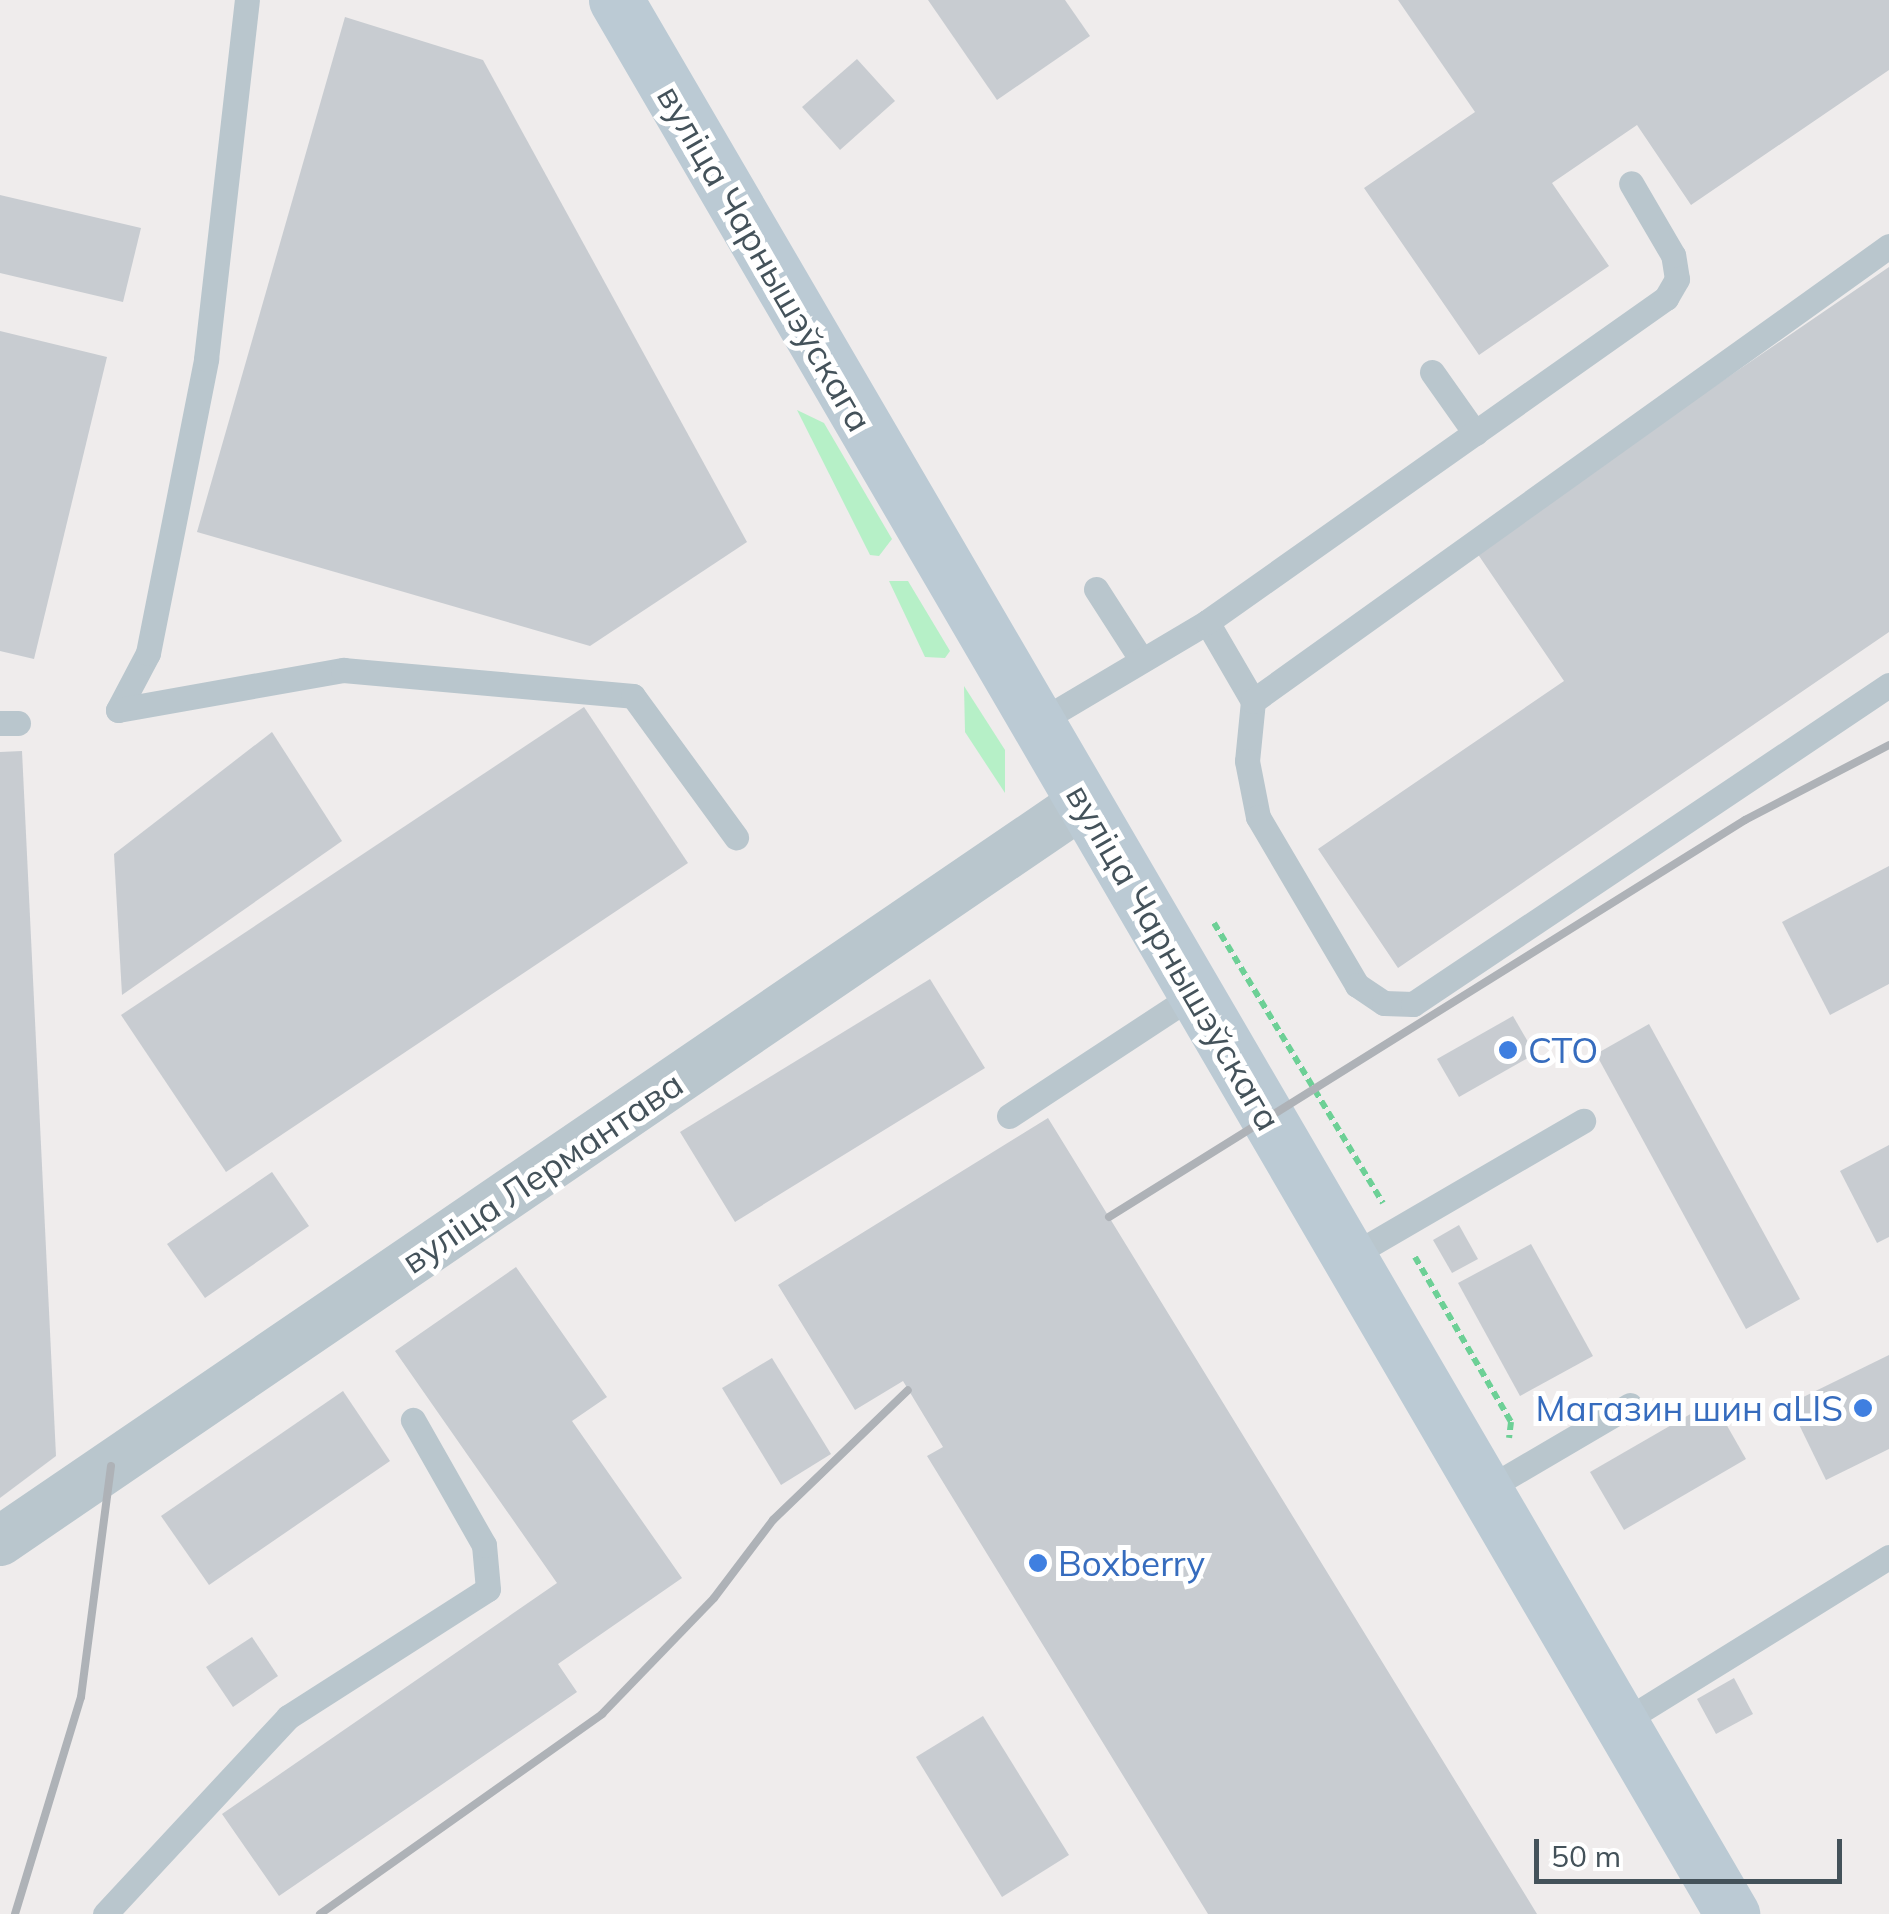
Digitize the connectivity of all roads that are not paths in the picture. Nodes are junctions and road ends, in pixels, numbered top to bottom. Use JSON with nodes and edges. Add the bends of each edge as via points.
{"nodes":[{"id":1,"x":247,"y":0,"type":"edge"},
{"id":2,"x":616,"y":0,"type":"edge"},
{"id":3,"x":1631,"y":183,"type":"dead end"},
{"id":4,"x":1889,"y":246,"type":"edge"},
{"id":5,"x":1432,"y":372,"type":"dead end"},
{"id":6,"x":1475,"y":433,"type":"junction"},
{"id":7,"x":1096,"y":589,"type":"dead end"},
{"id":8,"x":1207,"y":622,"type":"junction"},
{"id":9,"x":1141,"y":659,"type":"junction"},
{"id":10,"x":1889,"y":685,"type":"edge"},
{"id":11,"x":1253,"y":701,"type":"junction"},
{"id":12,"x":1037,"y":722,"type":"junction"},
{"id":13,"x":1084,"y":802,"type":"junction"},
{"id":14,"x":736,"y":837,"type":"dead end"},
{"id":15,"x":1195,"y":994,"type":"junction"},
{"id":16,"x":1009,"y":1116,"type":"dead end"},
{"id":17,"x":1584,"y":1121,"type":"dead end"},
{"id":18,"x":1350,"y":1256,"type":"junction"},
{"id":19,"x":1630,"y":1405,"type":"dead end"},
{"id":20,"x":413,"y":1420,"type":"dead end"},
{"id":21,"x":1486,"y":1490,"type":"junction"},
{"id":22,"x":0,"y":1541,"type":"edge"},
{"id":23,"x":1889,"y":1557,"type":"edge"},
{"id":24,"x":1621,"y":1723,"type":"junction"},
{"id":25,"x":105,"y":1914,"type":"edge"},
{"id":26,"x":1732,"y":1914,"type":"edge"}],
"edges":[{"from":1,"to":14,"type":"lane","via":[[206,359],[148,653],[118,710],[344,670],[634,696]]},
{"from":2,"to":12,"type":"main road","name":"вуліца Чарнышэўскага"},
{"from":3,"to":6,"type":"lane","via":[[1673,256],[1677,279],[1666,298]]},
{"from":4,"to":11,"type":"lane"},
{"from":5,"to":6,"type":"lane"},
{"from":6,"to":8,"type":"lane"},
{"from":7,"to":9,"type":"lane"},
{"from":8,"to":9,"type":"lane"},
{"from":8,"to":11,"type":"lane"},
{"from":9,"to":12,"type":"lane"},
{"from":10,"to":11,"type":"lane","via":[[1412,1004],[1384,1003],[1357,985],[1258,817],[1247,762]]},
{"from":12,"to":13,"type":"main road","name":"вуліца Чарнышэўскага"},
{"from":13,"to":15,"type":"main road","name":"вуліца Чарнышэўскага"},
{"from":13,"to":22,"type":"street","name":"вуліца Лермантава"},
{"from":15,"to":16,"type":"lane"},
{"from":15,"to":18,"type":"main road","name":"вуліца Чарнышэўскага"},
{"from":17,"to":18,"type":"lane"},
{"from":18,"to":21,"type":"main road","name":"вуліца Чарнышэўскага"},
{"from":19,"to":21,"type":"lane"},
{"from":20,"to":25,"type":"lane","via":[[484,1545],[488,1589],[288,1717]]},
{"from":21,"to":24,"type":"main road","name":"вуліца Чарнышэўскага"},
{"from":23,"to":24,"type":"lane"},
{"from":24,"to":26,"type":"main road","name":"вуліца Чарнышэўскага"}]}
